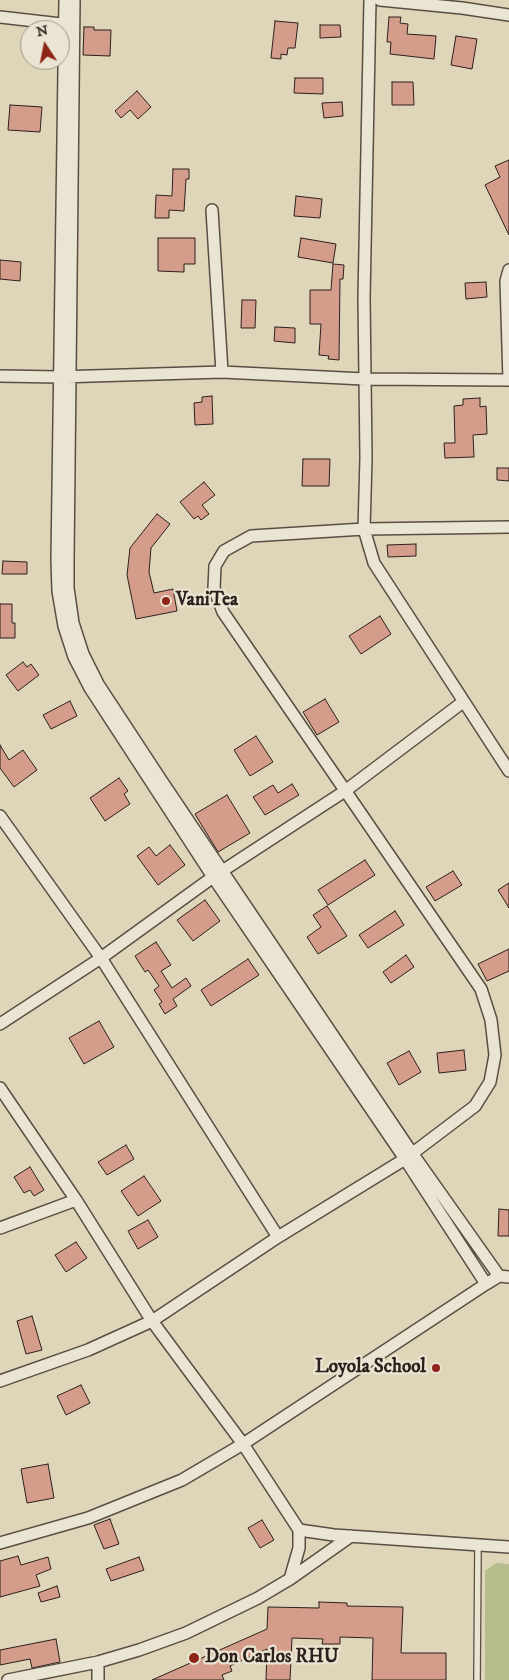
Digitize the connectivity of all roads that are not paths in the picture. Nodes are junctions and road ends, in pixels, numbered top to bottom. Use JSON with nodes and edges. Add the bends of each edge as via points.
{"nodes":[{"id":1,"x":64,"y":0,"type":"edge"},
{"id":2,"x":74,"y":0,"type":"edge"},
{"id":3,"x":370,"y":0,"type":"edge"},
{"id":4,"x":380,"y":0,"type":"edge"},
{"id":5,"x":509,"y":15,"type":"edge"},
{"id":6,"x":0,"y":17,"type":"edge"},
{"id":7,"x":26,"y":20,"type":"edge"},
{"id":8,"x":68,"y":20,"type":"edge"},
{"id":9,"x":70,"y":20,"type":"edge"},
{"id":10,"x":68,"y":70,"type":"edge"},
{"id":11,"x":212,"y":210,"type":"dead end"},
{"id":12,"x":509,"y":270,"type":"edge"},
{"id":13,"x":222,"y":372,"type":"junction"},
{"id":14,"x":0,"y":376,"type":"edge"},
{"id":15,"x":64,"y":377,"type":"junction"},
{"id":16,"x":364,"y":379,"type":"junction"},
{"id":17,"x":509,"y":380,"type":"edge"},
{"id":18,"x":509,"y":527,"type":"edge"},
{"id":19,"x":364,"y":529,"type":"junction"},
{"id":20,"x":463,"y":702,"type":"junction"},
{"id":21,"x":115,"y":718,"type":"junction"},
{"id":22,"x":509,"y":771,"type":"edge"},
{"id":23,"x":345,"y":790,"type":"junction"},
{"id":24,"x":0,"y":816,"type":"edge"},
{"id":25,"x":223,"y":870,"type":"junction"},
{"id":26,"x":212,"y":877,"type":"junction"},
{"id":27,"x":101,"y":958,"type":"junction"},
{"id":28,"x":310,"y":1010,"type":"junction"},
{"id":29,"x":0,"y":1024,"type":"edge"},
{"id":30,"x":0,"y":1088,"type":"edge"},
{"id":31,"x":408,"y":1156,"type":"junction"},
{"id":32,"x":76,"y":1200,"type":"junction"},
{"id":33,"x":0,"y":1228,"type":"edge"},
{"id":34,"x":278,"y":1237,"type":"junction"},
{"id":35,"x":504,"y":1277,"type":"edge"},
{"id":36,"x":486,"y":1284,"type":"junction"},
{"id":37,"x":152,"y":1321,"type":"junction"},
{"id":38,"x":0,"y":1380,"type":"edge"},
{"id":39,"x":243,"y":1444,"type":"junction"},
{"id":40,"x":299,"y":1530,"type":"junction"},
{"id":41,"x":351,"y":1536,"type":"junction"},
{"id":42,"x":0,"y":1543,"type":"edge"},
{"id":43,"x":478,"y":1544,"type":"junction"},
{"id":44,"x":509,"y":1547,"type":"edge"},
{"id":45,"x":290,"y":1579,"type":"junction"},
{"id":46,"x":98,"y":1662,"type":"junction"},
{"id":47,"x":8,"y":1680,"type":"edge"},
{"id":48,"x":98,"y":1680,"type":"edge"},
{"id":49,"x":477,"y":1680,"type":"edge"}],
"edges":[{"from":1,"to":8,"type":"street"},
{"from":2,"to":9,"type":"street"},
{"from":3,"to":16,"type":"street"},
{"from":4,"to":5,"type":"street"},
{"from":6,"to":7,"type":"street"},
{"from":10,"to":15,"type":"street"},
{"from":11,"to":13,"type":"street"},
{"from":12,"to":17,"type":"street","via":[[506,281]]},
{"from":13,"to":15,"type":"street"},
{"from":13,"to":16,"type":"street"},
{"from":14,"to":15,"type":"street"},
{"from":15,"to":21,"type":"street","via":[[63,560],[58,591],[74,657],[90,688]]},
{"from":16,"to":17,"type":"street"},
{"from":16,"to":19,"type":"street"},
{"from":18,"to":19,"type":"street"},
{"from":19,"to":20,"type":"street","via":[[374,563]]},
{"from":19,"to":23,"type":"street","via":[[251,536],[224,551],[215,566],[214,588],[223,612]]},
{"from":20,"to":22,"type":"street"},
{"from":20,"to":23,"type":"street"},
{"from":21,"to":25,"type":"street"},
{"from":21,"to":26,"type":"street"},
{"from":23,"to":25,"type":"street"},
{"from":23,"to":31,"type":"street","via":[[481,989],[491,1020],[495,1055],[490,1082],[475,1106]]},
{"from":24,"to":27,"type":"street"},
{"from":25,"to":26,"type":"street"},
{"from":25,"to":28,"type":"street"},
{"from":26,"to":27,"type":"street"},
{"from":26,"to":28,"type":"street"},
{"from":27,"to":29,"type":"street"},
{"from":27,"to":34,"type":"street"},
{"from":28,"to":31,"type":"street"},
{"from":30,"to":32,"type":"street"},
{"from":31,"to":34,"type":"street"},
{"from":31,"to":35,"type":"street"},
{"from":31,"to":36,"type":"street"},
{"from":32,"to":33,"type":"street"},
{"from":32,"to":37,"type":"street"},
{"from":34,"to":37,"type":"street"},
{"from":35,"to":36,"type":"street"},
{"from":36,"to":39,"type":"street"},
{"from":37,"to":38,"type":"street","via":[[88,1350]]},
{"from":37,"to":39,"type":"street"},
{"from":39,"to":40,"type":"street"},
{"from":39,"to":42,"type":"street","via":[[182,1480],[97,1515]]},
{"from":40,"to":41,"type":"street"},
{"from":40,"to":45,"type":"street","via":[[299,1548]]},
{"from":41,"to":43,"type":"street"},
{"from":41,"to":45,"type":"street"},
{"from":43,"to":44,"type":"street"},
{"from":43,"to":49,"type":"lane"},
{"from":45,"to":46,"type":"street","via":[[186,1632]]},
{"from":46,"to":47,"type":"street"},
{"from":46,"to":48,"type":"street"}]}
